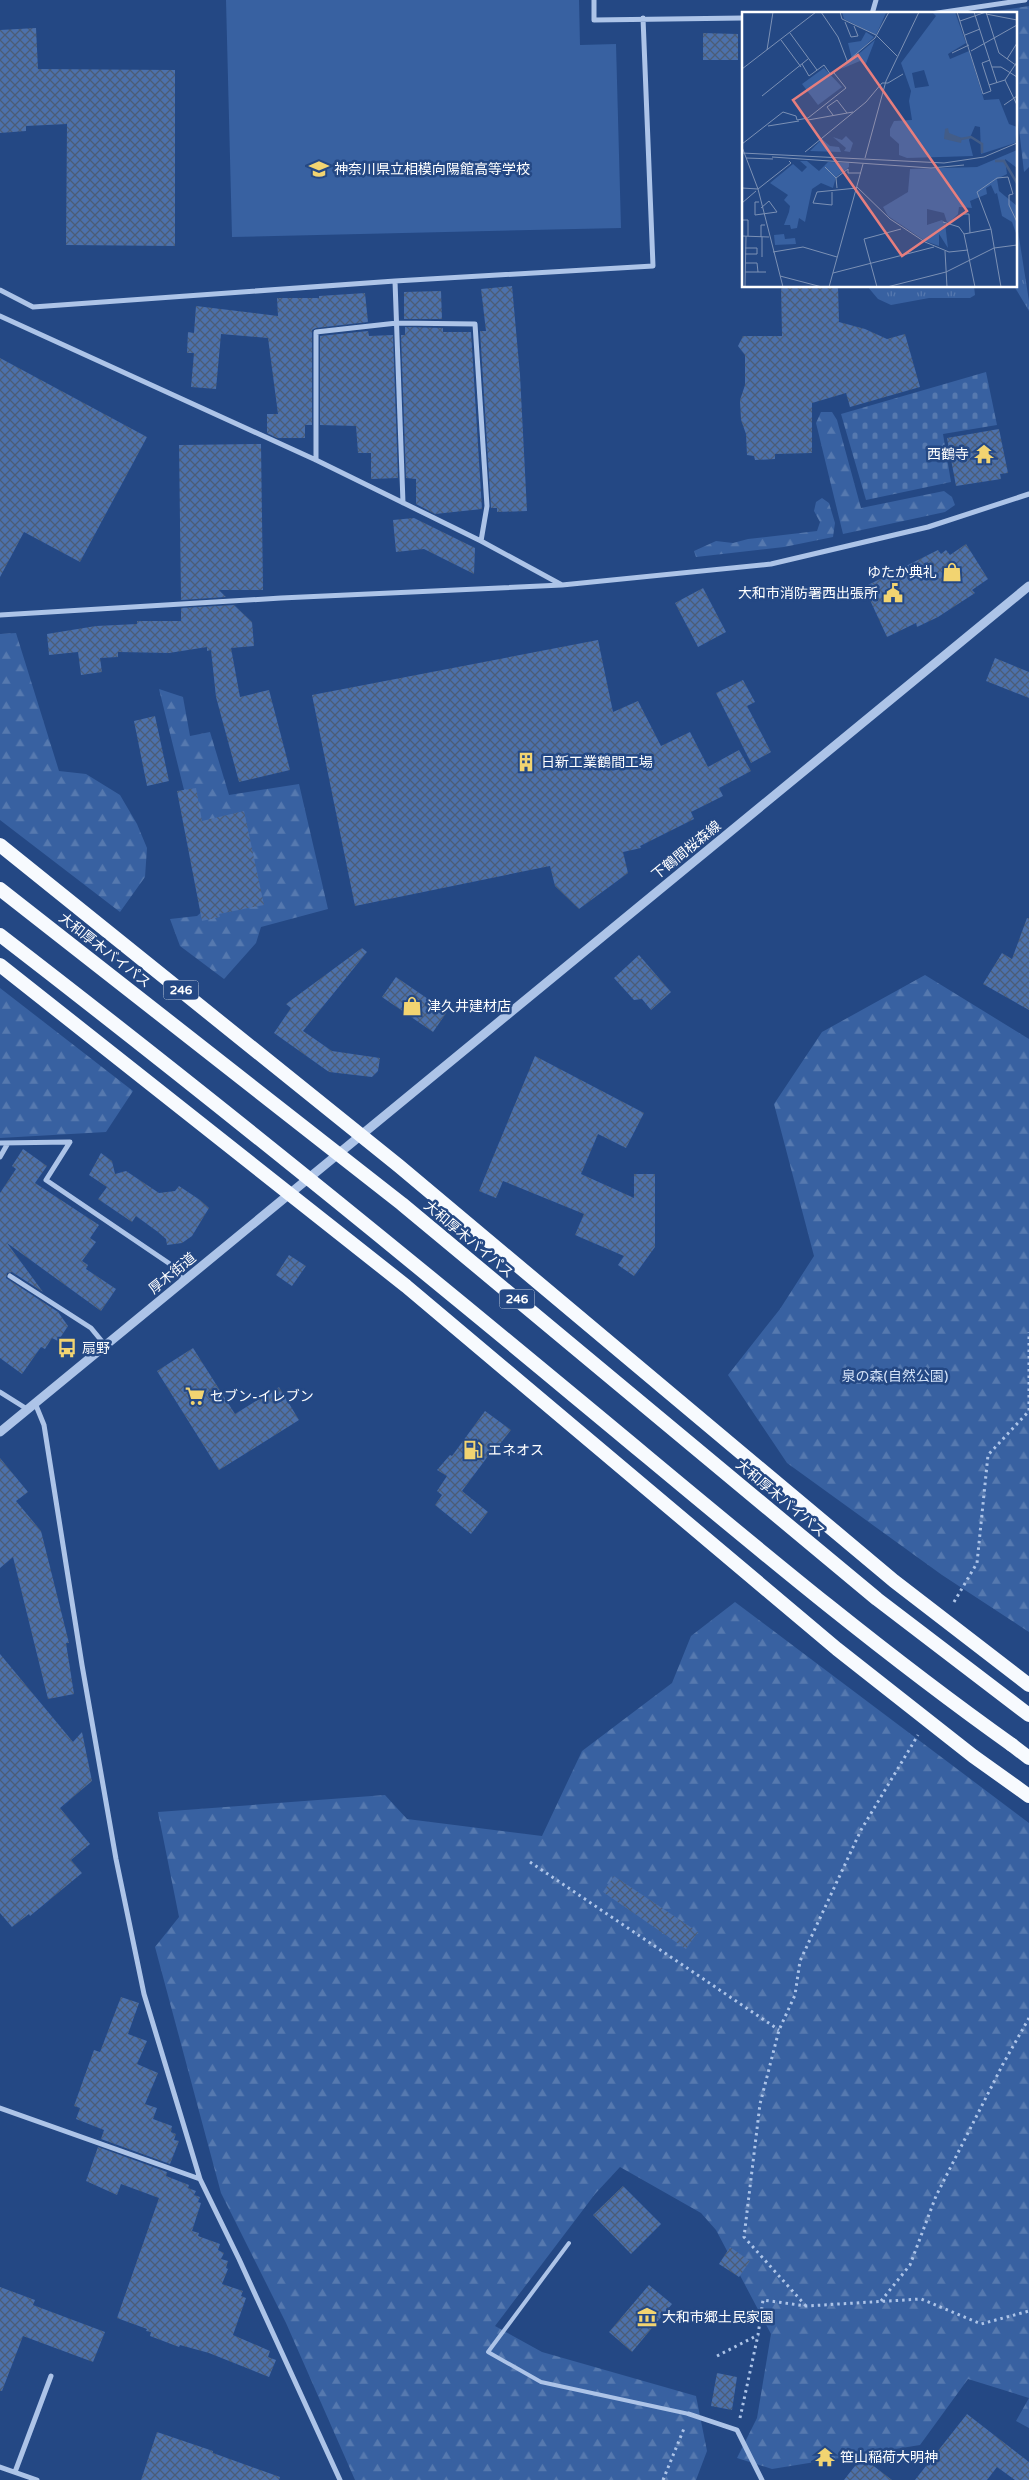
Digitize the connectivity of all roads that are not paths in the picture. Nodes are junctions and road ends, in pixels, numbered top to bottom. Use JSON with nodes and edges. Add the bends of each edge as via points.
{"nodes":[{"id":1,"x":594,"y":0,"type":"edge"},
{"id":2,"x":1025,"y":0,"type":"edge"},
{"id":3,"x":945,"y":12,"type":"edge"},
{"id":4,"x":643,"y":18,"type":"junction"},
{"id":5,"x":742,"y":18,"type":"edge"},
{"id":6,"x":395,"y":281,"type":"junction"},
{"id":7,"x":0,"y":290,"type":"edge"},
{"id":8,"x":0,"y":316,"type":"edge"},
{"id":9,"x":397,"y":323,"type":"junction"},
{"id":10,"x":316,"y":460,"type":"junction"},
{"id":11,"x":1029,"y":494,"type":"edge"},
{"id":12,"x":403,"y":503,"type":"junction"},
{"id":13,"x":481,"y":541,"type":"junction"},
{"id":14,"x":562,"y":585,"type":"junction"},
{"id":15,"x":1029,"y":586,"type":"edge"},
{"id":16,"x":0,"y":615,"type":"edge"},
{"id":17,"x":0,"y":845,"type":"edge"},
{"id":18,"x":0,"y":889,"type":"edge"},
{"id":19,"x":0,"y":935,"type":"edge"},
{"id":20,"x":0,"y":965,"type":"edge"},
{"id":21,"x":361,"y":1136,"type":"junction"},
{"id":22,"x":0,"y":1143,"type":"edge"},
{"id":23,"x":8,"y":1143,"type":"junction"},
{"id":24,"x":0,"y":1157,"type":"edge"},
{"id":25,"x":290,"y":1194,"type":"junction"},
{"id":26,"x":10,"y":1276,"type":"dead end"},
{"id":27,"x":184,"y":1281,"type":"junction"},
{"id":28,"x":105,"y":1345,"type":"junction"},
{"id":29,"x":0,"y":1392,"type":"edge"},
{"id":30,"x":31,"y":1406,"type":"junction"},
{"id":31,"x":0,"y":1432,"type":"edge"},
{"id":32,"x":1029,"y":1685,"type":"edge"},
{"id":33,"x":1029,"y":1715,"type":"edge"},
{"id":34,"x":1029,"y":1758,"type":"edge"},
{"id":35,"x":1029,"y":1796,"type":"edge"},
{"id":36,"x":0,"y":2108,"type":"edge"},
{"id":37,"x":200,"y":2179,"type":"junction"},
{"id":38,"x":569,"y":2242,"type":"dead end"},
{"id":39,"x":51,"y":2376,"type":"dead end"},
{"id":40,"x":689,"y":2414,"type":"joint"},
{"id":41,"x":0,"y":2467,"type":"edge"},
{"id":42,"x":16,"y":2472,"type":"junction"},
{"id":43,"x":37,"y":2480,"type":"edge"},
{"id":44,"x":340,"y":2480,"type":"edge"},
{"id":45,"x":762,"y":2480,"type":"edge"}],
"edges":[{"from":1,"to":4,"type":"street","via":[[594,20]]},
{"from":2,"to":3,"type":"street"},
{"from":4,"to":5,"type":"street"},
{"from":4,"to":6,"type":"street","via":[[653,266]]},
{"from":6,"to":7,"type":"street","via":[[33,307]]},
{"from":6,"to":9,"type":"street"},
{"from":8,"to":10,"type":"street"},
{"from":9,"to":10,"type":"street","via":[[316,332]]},
{"from":9,"to":12,"type":"street"},
{"from":9,"to":13,"type":"street","via":[[475,324],[487,506]]},
{"from":10,"to":12,"type":"street"},
{"from":11,"to":14,"type":"street","via":[[928,528],[771,564]]},
{"from":12,"to":13,"type":"street"},
{"from":13,"to":14,"type":"street"},
{"from":14,"to":16,"type":"street"},
{"from":15,"to":21,"type":"street","name":"下鶴間桜森線"},
{"from":17,"to":21,"type":"highway","number":"246"},
{"from":18,"to":33,"type":"highway","name":"大和厚木バイパス","number":"246","bridge":true,"via":[[402,1204],[877,1599]]},
{"from":19,"to":34,"type":"highway","number":"246","bridge":true,"via":[[373,1229],[855,1628]]},
{"from":20,"to":25,"type":"highway"},
{"from":21,"to":25,"type":"street","name":"厚木街道"},
{"from":21,"to":32,"type":"highway","number":"246","via":[[894,1581]]},
{"from":22,"to":23,"type":"street"},
{"from":23,"to":24,"type":"street"},
{"from":23,"to":27,"type":"street","via":[[70,1142],[46,1180],[170,1264]]},
{"from":25,"to":27,"type":"street","name":"厚木街道"},
{"from":25,"to":35,"type":"highway","via":[[654,1492],[837,1649]]},
{"from":26,"to":28,"type":"street","via":[[91,1328]]},
{"from":27,"to":28,"type":"street","name":"厚木街道"},
{"from":28,"to":30,"type":"street","name":"厚木街道"},
{"from":29,"to":30,"type":"street"},
{"from":30,"to":31,"type":"street","name":"厚木街道"},
{"from":30,"to":37,"type":"street","via":[[44,1424],[82,1665],[140,1974]]},
{"from":36,"to":37,"type":"street"},
{"from":37,"to":44,"type":"street"},
{"from":38,"to":40,"type":"lane","via":[[488,2352],[541,2382]]},
{"from":39,"to":42,"type":"street"},
{"from":40,"to":45,"type":"street","via":[[737,2430]]},
{"from":41,"to":42,"type":"street"},
{"from":42,"to":43,"type":"street"}]}
